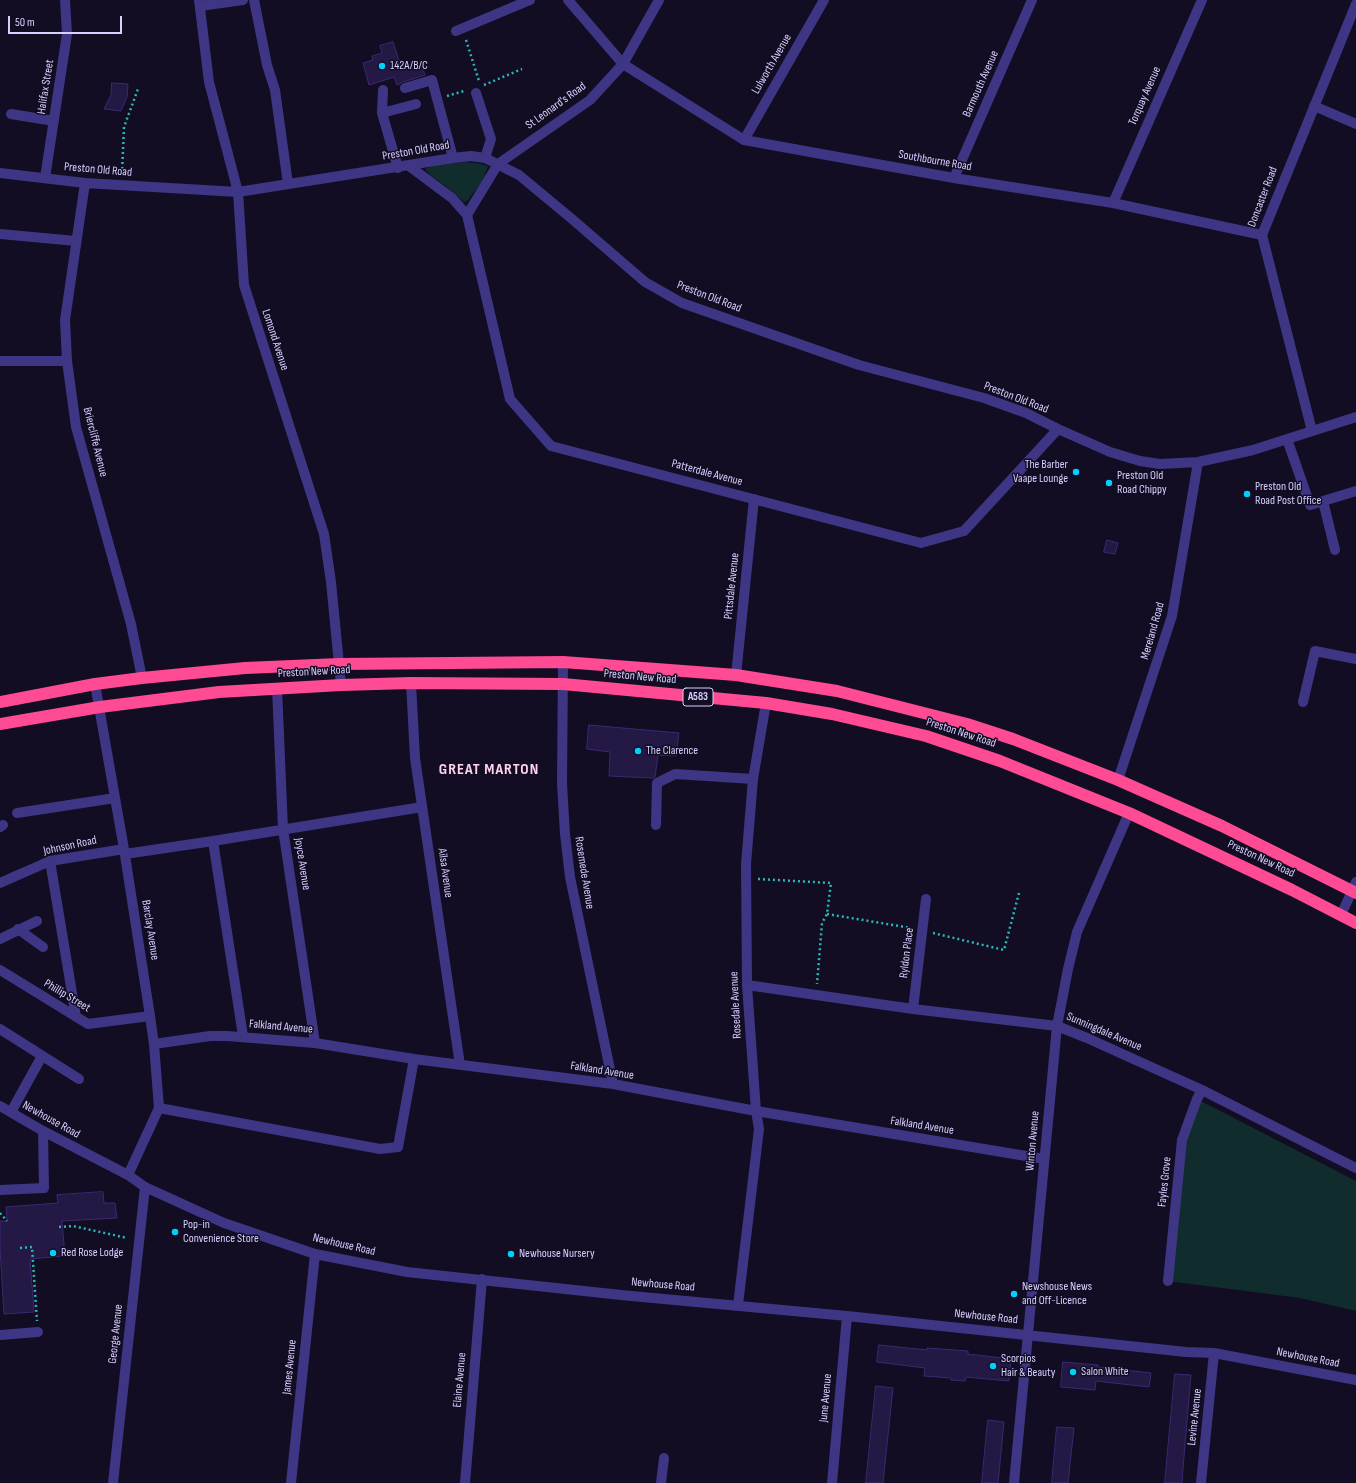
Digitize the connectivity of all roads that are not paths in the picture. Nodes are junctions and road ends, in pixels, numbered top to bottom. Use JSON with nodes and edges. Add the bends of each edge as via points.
{"nodes":[{"id":1,"x":65,"y":0,"type":"edge"},
{"id":2,"x":243,"y":0,"type":"edge"},
{"id":3,"x":254,"y":0,"type":"edge"},
{"id":4,"x":530,"y":0,"type":"edge"},
{"id":5,"x":568,"y":0,"type":"edge"},
{"id":6,"x":659,"y":0,"type":"edge"},
{"id":7,"x":824,"y":0,"type":"edge"},
{"id":8,"x":1032,"y":0,"type":"edge"},
{"id":9,"x":1202,"y":0,"type":"edge"},
{"id":10,"x":199,"y":3,"type":"edge"},
{"id":11,"x":1356,"y":4,"type":"edge"},
{"id":12,"x":459,"y":29,"type":"road end"},
{"id":13,"x":623,"y":64,"type":"junction"},
{"id":14,"x":405,"y":88,"type":"dead end"},
{"id":15,"x":383,"y":90,"type":"dead end"},
{"id":16,"x":476,"y":93,"type":"dead end"},
{"id":17,"x":416,"y":104,"type":"dead end"},
{"id":18,"x":1314,"y":106,"type":"junction"},
{"id":19,"x":382,"y":113,"type":"junction"},
{"id":20,"x":11,"y":114,"type":"dead end"},
{"id":21,"x":54,"y":121,"type":"junction"},
{"id":22,"x":1356,"y":124,"type":"edge"},
{"id":23,"x":744,"y":140,"type":"junction"},
{"id":24,"x":453,"y":158,"type":"junction"},
{"id":25,"x":485,"y":158,"type":"junction"},
{"id":26,"x":498,"y":164,"type":"junction"},
{"id":27,"x":409,"y":166,"type":"junction"},
{"id":28,"x":398,"y":168,"type":"junction"},
{"id":29,"x":0,"y":173,"type":"edge"},
{"id":30,"x":45,"y":178,"type":"junction"},
{"id":31,"x":954,"y":178,"type":"junction"},
{"id":32,"x":85,"y":183,"type":"junction"},
{"id":33,"x":288,"y":184,"type":"junction"},
{"id":34,"x":238,"y":192,"type":"junction"},
{"id":35,"x":1113,"y":203,"type":"junction"},
{"id":36,"x":467,"y":216,"type":"junction"},
{"id":37,"x":0,"y":234,"type":"edge"},
{"id":38,"x":1262,"y":235,"type":"junction"},
{"id":39,"x":76,"y":241,"type":"junction"},
{"id":40,"x":0,"y":361,"type":"edge"},
{"id":41,"x":67,"y":361,"type":"junction"},
{"id":42,"x":1356,"y":417,"type":"edge"},
{"id":43,"x":1058,"y":429,"type":"junction"},
{"id":44,"x":1312,"y":431,"type":"junction"},
{"id":45,"x":1287,"y":439,"type":"junction"},
{"id":46,"x":1198,"y":462,"type":"junction"},
{"id":47,"x":1356,"y":491,"type":"edge"},
{"id":48,"x":754,"y":499,"type":"junction"},
{"id":49,"x":1323,"y":501,"type":"junction"},
{"id":50,"x":1335,"y":550,"type":"dead end"},
{"id":51,"x":1356,"y":660,"type":"edge"},
{"id":52,"x":563,"y":662,"type":"junction"},
{"id":53,"x":339,"y":664,"type":"junction"},
{"id":54,"x":736,"y":675,"type":"junction"},
{"id":55,"x":142,"y":678,"type":"junction"},
{"id":56,"x":411,"y":683,"type":"junction"},
{"id":57,"x":95,"y":684,"type":"junction"},
{"id":58,"x":563,"y":684,"type":"junction"},
{"id":59,"x":341,"y":685,"type":"junction"},
{"id":60,"x":277,"y":688,"type":"junction"},
{"id":61,"x":0,"y":702,"type":"edge"},
{"id":62,"x":1303,"y":702,"type":"dead end"},
{"id":63,"x":766,"y":703,"type":"junction"},
{"id":64,"x":100,"y":707,"type":"junction"},
{"id":65,"x":0,"y":724,"type":"edge"},
{"id":66,"x":753,"y":779,"type":"junction"},
{"id":67,"x":1118,"y":780,"type":"junction"},
{"id":68,"x":115,"y":798,"type":"junction"},
{"id":69,"x":422,"y":807,"type":"junction"},
{"id":70,"x":17,"y":813,"type":"dead end"},
{"id":71,"x":1129,"y":813,"type":"junction"},
{"id":72,"x":656,"y":825,"type":"dead end"},
{"id":73,"x":283,"y":829,"type":"junction"},
{"id":74,"x":213,"y":841,"type":"junction"},
{"id":75,"x":124,"y":851,"type":"junction"},
{"id":76,"x":50,"y":861,"type":"junction"},
{"id":77,"x":0,"y":883,"type":"edge"},
{"id":78,"x":1355,"y":889,"type":"edge"},
{"id":79,"x":926,"y":899,"type":"dead end"},
{"id":80,"x":1340,"y":915,"type":"junction"},
{"id":81,"x":37,"y":921,"type":"dead end"},
{"id":82,"x":1356,"y":923,"type":"edge"},
{"id":83,"x":18,"y":930,"type":"junction"},
{"id":84,"x":0,"y":939,"type":"edge"},
{"id":85,"x":43,"y":946,"type":"dead end"},
{"id":86,"x":0,"y":970,"type":"edge"},
{"id":87,"x":747,"y":985,"type":"junction"},
{"id":88,"x":913,"y":1009,"type":"junction"},
{"id":89,"x":150,"y":1016,"type":"junction"},
{"id":90,"x":76,"y":1017,"type":"junction"},
{"id":91,"x":1057,"y":1026,"type":"junction"},
{"id":92,"x":0,"y":1029,"type":"edge"},
{"id":93,"x":243,"y":1036,"type":"junction"},
{"id":94,"x":315,"y":1043,"type":"junction"},
{"id":95,"x":154,"y":1044,"type":"junction"},
{"id":96,"x":42,"y":1056,"type":"junction"},
{"id":97,"x":414,"y":1059,"type":"junction"},
{"id":98,"x":460,"y":1065,"type":"junction"},
{"id":99,"x":79,"y":1079,"type":"dead end"},
{"id":100,"x":613,"y":1084,"type":"junction"},
{"id":101,"x":1202,"y":1090,"type":"junction"},
{"id":102,"x":0,"y":1106,"type":"edge"},
{"id":103,"x":160,"y":1108,"type":"junction"},
{"id":104,"x":756,"y":1111,"type":"junction"},
{"id":105,"x":11,"y":1112,"type":"junction"},
{"id":106,"x":43,"y":1131,"type":"junction"},
{"id":107,"x":1044,"y":1159,"type":"junction"},
{"id":108,"x":1356,"y":1168,"type":"edge"},
{"id":109,"x":128,"y":1175,"type":"junction"},
{"id":110,"x":145,"y":1187,"type":"junction"},
{"id":111,"x":2,"y":1188,"type":"edge"},
{"id":112,"x":315,"y":1254,"type":"junction"},
{"id":113,"x":482,"y":1279,"type":"junction"},
{"id":114,"x":1168,"y":1281,"type":"dead end"},
{"id":115,"x":738,"y":1305,"type":"junction"},
{"id":116,"x":847,"y":1316,"type":"junction"},
{"id":117,"x":38,"y":1332,"type":"road end"},
{"id":118,"x":0,"y":1335,"type":"edge"},
{"id":119,"x":1027,"y":1335,"type":"junction"},
{"id":120,"x":1214,"y":1353,"type":"junction"},
{"id":121,"x":1356,"y":1380,"type":"edge"},
{"id":122,"x":664,"y":1458,"type":"dead end"},
{"id":123,"x":114,"y":1483,"type":"edge"},
{"id":124,"x":292,"y":1483,"type":"edge"},
{"id":125,"x":465,"y":1483,"type":"edge"},
{"id":126,"x":661,"y":1483,"type":"edge"},
{"id":127,"x":832,"y":1483,"type":"edge"},
{"id":128,"x":1014,"y":1483,"type":"edge"},
{"id":129,"x":1201,"y":1483,"type":"edge"}],
"edges":[{"from":1,"to":21,"type":"street","name":"Halifax Street","via":[[67,34]]},
{"from":2,"to":10,"type":"street"},
{"from":3,"to":33,"type":"street","via":[[275,90]]},
{"from":4,"to":12,"type":"street"},
{"from":5,"to":13,"type":"street","name":"Southbourne Road"},
{"from":6,"to":13,"type":"street","name":"St Leonard's Road"},
{"from":7,"to":23,"type":"street","name":"Lulworth Avenue"},
{"from":8,"to":31,"type":"street","name":"Barmouth Avenue"},
{"from":9,"to":35,"type":"street","name":"Torquay Avenue"},
{"from":10,"to":34,"type":"street","name":"Lomond Avenue","via":[[209,82]]},
{"from":11,"to":18,"type":"street","name":"Doncaster Road"},
{"from":13,"to":23,"type":"street","name":"Southbourne Road"},
{"from":13,"to":26,"type":"street","name":"St Leonard's Road","via":[[590,100]]},
{"from":14,"to":24,"type":"street","via":[[432,80]]},
{"from":15,"to":19,"type":"street"},
{"from":16,"to":25,"type":"street","via":[[492,139]]},
{"from":17,"to":19,"type":"street"},
{"from":18,"to":22,"type":"street"},
{"from":18,"to":38,"type":"street","name":"Doncaster Road"},
{"from":19,"to":28,"type":"street"},
{"from":20,"to":21,"type":"street"},
{"from":21,"to":30,"type":"street","name":"Halifax Street"},
{"from":23,"to":31,"type":"street","name":"Southbourne Road"},
{"from":24,"to":25,"type":"street","name":"Preston Old Road"},
{"from":24,"to":27,"type":"street","name":"Preston Old Road"},
{"from":25,"to":26,"type":"street","name":"Preston Old Road"},
{"from":26,"to":36,"type":"street"},
{"from":26,"to":43,"type":"street","name":"Preston Old Road","via":[[520,175],[645,282],[682,303],[858,365],[984,398],[1026,413]]},
{"from":27,"to":28,"type":"street","name":"Preston Old Road"},
{"from":27,"to":36,"type":"street","name":"Patterdale Avenue","via":[[452,198]]},
{"from":28,"to":33,"type":"street","name":"Preston Old Road"},
{"from":29,"to":30,"type":"street","name":"Preston Old Road"},
{"from":30,"to":32,"type":"street","name":"Preston Old Road"},
{"from":31,"to":35,"type":"street","name":"Southbourne Road"},
{"from":32,"to":34,"type":"street","name":"Preston Old Road"},
{"from":32,"to":39,"type":"street","name":"Briercliffe Avenue"},
{"from":33,"to":34,"type":"street","name":"Preston Old Road"},
{"from":34,"to":53,"type":"street","name":"Lomond Avenue","via":[[244,285],[324,534],[332,582]]},
{"from":35,"to":38,"type":"street","name":"Southbourne Road"},
{"from":36,"to":48,"type":"street","name":"Patterdale Avenue","via":[[510,399],[551,446]]},
{"from":37,"to":39,"type":"street"},
{"from":38,"to":44,"type":"street","name":"Doncaster Road"},
{"from":39,"to":41,"type":"street","name":"Briercliffe Avenue","via":[[65,320]]},
{"from":40,"to":41,"type":"street"},
{"from":41,"to":55,"type":"street","name":"Briercliffe Avenue","via":[[76,427],[131,624]]},
{"from":42,"to":44,"type":"street","name":"Preston Old Road"},
{"from":43,"to":46,"type":"street","name":"Preston Old Road","via":[[1110,452],[1140,461],[1160,464]]},
{"from":43,"to":48,"type":"street","name":"Patterdale Avenue","via":[[964,531],[921,543]]},
{"from":44,"to":45,"type":"street","name":"Preston Old Road"},
{"from":45,"to":46,"type":"street","name":"Preston Old Road","via":[[1253,450]]},
{"from":45,"to":49,"type":"street","via":[[1310,504]]},
{"from":46,"to":67,"type":"street","name":"Mereland Road","via":[[1172,616]]},
{"from":47,"to":49,"type":"street"},
{"from":48,"to":54,"type":"street","name":"Pittsdale Avenue"},
{"from":49,"to":50,"type":"street"},
{"from":51,"to":62,"type":"street","via":[[1315,651]]},
{"from":52,"to":53,"type":"highway","name":"Preston New Road","number":"A583"},
{"from":52,"to":54,"type":"highway","name":"Preston New Road","number":"A583"},
{"from":52,"to":58,"type":"street","name":"Rosemede Avenue"},
{"from":53,"to":55,"type":"highway","name":"Preston New Road","number":"A583","via":[[245,668]]},
{"from":53,"to":59,"type":"street","name":"Lomond Avenue"},
{"from":54,"to":67,"type":"highway","name":"Preston New Road","number":"A583","via":[[837,691],[967,724]]},
{"from":55,"to":57,"type":"highway","name":"Preston New Road","number":"A583"},
{"from":56,"to":58,"type":"highway","name":"Preston New Road","number":"A583"},
{"from":56,"to":59,"type":"highway","name":"Preston New Road","number":"A583"},
{"from":56,"to":69,"type":"street","name":"Ailsa Avenue","via":[[415,758]]},
{"from":57,"to":61,"type":"highway","name":"Preston New Road","number":"A583"},
{"from":57,"to":64,"type":"street","name":"Barclay Avenue"},
{"from":58,"to":63,"type":"highway","name":"Preston New Road","number":"A583"},
{"from":58,"to":100,"type":"street","name":"Rosemede Avenue","via":[[562,784],[570,877]]},
{"from":59,"to":60,"type":"highway","name":"Preston New Road","number":"A583"},
{"from":60,"to":64,"type":"highway","name":"Preston New Road","number":"A583","via":[[219,692]]},
{"from":60,"to":73,"type":"street","name":"Joyce Avenue"},
{"from":63,"to":66,"type":"street","name":"Rosedale Avenue"},
{"from":63,"to":71,"type":"highway","name":"Preston New Road","number":"A583","via":[[832,714],[926,736],[1000,760]]},
{"from":64,"to":65,"type":"highway","name":"Preston New Road","number":"A583"},
{"from":64,"to":68,"type":"street","name":"Barclay Avenue"},
{"from":66,"to":72,"type":"street","via":[[675,774],[657,783]]},
{"from":66,"to":87,"type":"street","name":"Rosedale Avenue","via":[[746,864]]},
{"from":67,"to":78,"type":"highway","name":"Preston New Road","number":"A583"},
{"from":68,"to":70,"type":"street"},
{"from":68,"to":75,"type":"street","name":"Barclay Avenue"},
{"from":69,"to":73,"type":"street","name":"Johnson Road"},
{"from":69,"to":98,"type":"street","name":"Ailsa Avenue"},
{"from":71,"to":80,"type":"highway","name":"Preston New Road","number":"A583"},
{"from":71,"to":91,"type":"street","name":"Winton Avenue","via":[[1077,932]]},
{"from":73,"to":74,"type":"street","name":"Johnson Road"},
{"from":73,"to":94,"type":"street","name":"Joyce Avenue"},
{"from":74,"to":75,"type":"street","name":"Johnson Road"},
{"from":74,"to":93,"type":"street"},
{"from":75,"to":76,"type":"street","name":"Johnson Road"},
{"from":75,"to":89,"type":"street","name":"Barclay Avenue"},
{"from":76,"to":77,"type":"street","name":"Johnson Road"},
{"from":76,"to":90,"type":"street"},
{"from":78,"to":80,"type":"street"},
{"from":79,"to":88,"type":"street","name":"Ryldon Place"},
{"from":80,"to":82,"type":"highway","name":"Preston New Road","number":"A583"},
{"from":81,"to":83,"type":"street"},
{"from":83,"to":84,"type":"street"},
{"from":83,"to":85,"type":"street"},
{"from":86,"to":90,"type":"street","name":"Phillip Street"},
{"from":87,"to":88,"type":"street","name":"Sunningdale Avenue"},
{"from":87,"to":104,"type":"street","name":"Rosedale Avenue"},
{"from":88,"to":91,"type":"street","name":"Sunningdale Avenue"},
{"from":89,"to":90,"type":"street","name":"Phillip Street","via":[[88,1024]]},
{"from":89,"to":95,"type":"street","name":"Barclay Avenue"},
{"from":91,"to":101,"type":"street","name":"Sunningdale Avenue"},
{"from":91,"to":107,"type":"street","name":"Winton Avenue"},
{"from":92,"to":96,"type":"street"},
{"from":93,"to":94,"type":"street","name":"Falkland Avenue"},
{"from":93,"to":95,"type":"street","name":"Falkland Avenue","via":[[210,1036]]},
{"from":94,"to":97,"type":"street","name":"Falkland Avenue"},
{"from":95,"to":103,"type":"street","name":"Barclay Avenue"},
{"from":96,"to":99,"type":"street"},
{"from":96,"to":105,"type":"street"},
{"from":97,"to":98,"type":"street","name":"Falkland Avenue"},
{"from":97,"to":103,"type":"street","via":[[398,1147],[390,1149]]},
{"from":98,"to":100,"type":"street","name":"Falkland Avenue"},
{"from":100,"to":104,"type":"street","name":"Falkland Avenue"},
{"from":101,"to":108,"type":"street","name":"Sunningdale Avenue"},
{"from":101,"to":114,"type":"street","name":"Fayles Grove","via":[[1182,1140]]},
{"from":102,"to":105,"type":"street","name":"Newhouse Road"},
{"from":103,"to":109,"type":"street"},
{"from":104,"to":107,"type":"street","name":"Falkland Avenue"},
{"from":104,"to":115,"type":"street","name":"Rosedale Avenue","via":[[759,1129]]},
{"from":105,"to":106,"type":"street","name":"Newhouse Road"},
{"from":106,"to":109,"type":"street","name":"Newhouse Road"},
{"from":106,"to":111,"type":"street","via":[[44,1188]]},
{"from":107,"to":119,"type":"street","name":"Winton Avenue"},
{"from":109,"to":110,"type":"street","name":"Newhouse Road"},
{"from":110,"to":112,"type":"street","name":"Newhouse Road","via":[[224,1223]]},
{"from":110,"to":123,"type":"street","name":"George Avenue"},
{"from":112,"to":113,"type":"street","name":"Newhouse Road","via":[[407,1272]]},
{"from":112,"to":124,"type":"street","name":"James Avenue"},
{"from":113,"to":115,"type":"street","name":"Newhouse Road"},
{"from":113,"to":125,"type":"street","name":"Elaine Avenue"},
{"from":115,"to":116,"type":"street","name":"Newhouse Road"},
{"from":116,"to":119,"type":"street","name":"Newhouse Road"},
{"from":116,"to":127,"type":"street","name":"June Avenue"},
{"from":117,"to":118,"type":"street"},
{"from":119,"to":120,"type":"street","name":"Newhouse Road"},
{"from":119,"to":128,"type":"street","name":"Winton Avenue"},
{"from":120,"to":121,"type":"street","name":"Newhouse Road"},
{"from":120,"to":129,"type":"street","name":"Levine Avenue"},
{"from":122,"to":126,"type":"street"}]}
